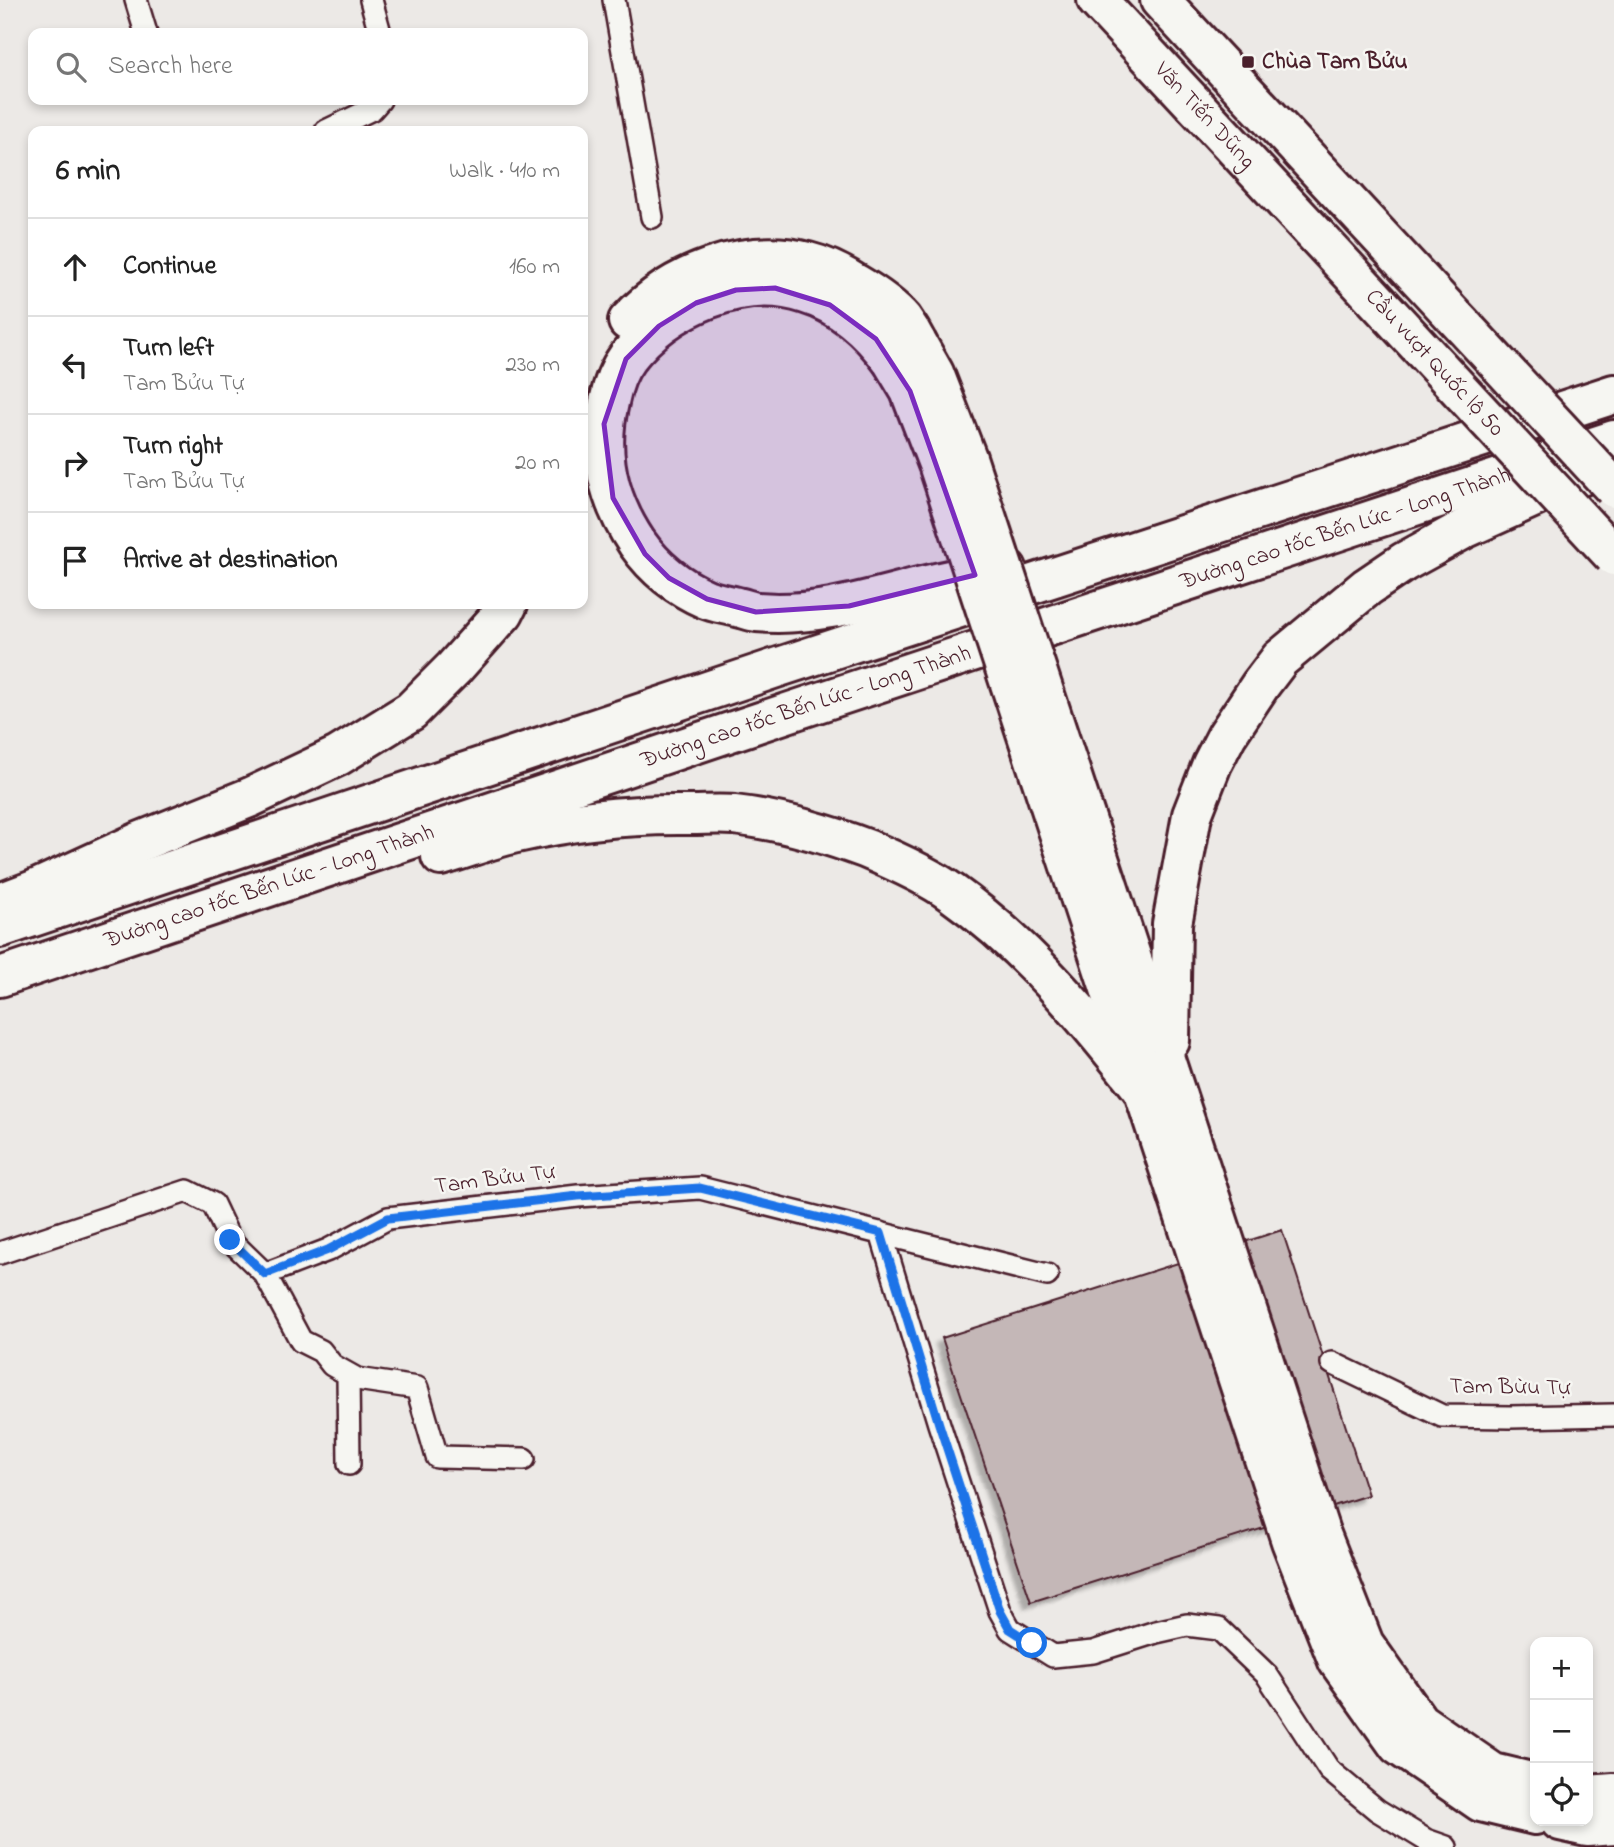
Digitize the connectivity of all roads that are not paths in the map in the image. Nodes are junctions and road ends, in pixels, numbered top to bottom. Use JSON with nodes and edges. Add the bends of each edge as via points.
{"nodes":[{"id":1,"x":136,"y":0,"type":"edge"},
{"id":2,"x":371,"y":0,"type":"edge"},
{"id":3,"x":614,"y":0,"type":"edge"},
{"id":4,"x":1097,"y":0,"type":"edge"},
{"id":5,"x":1160,"y":0,"type":"edge"},
{"id":6,"x":144,"y":28,"type":"edge"},
{"id":7,"x":379,"y":28,"type":"edge"},
{"id":8,"x":376,"y":105,"type":"edge"},
{"id":9,"x":336,"y":126,"type":"edge"},
{"id":10,"x":1346,"y":200,"type":"joint"},
{"id":11,"x":652,"y":216,"type":"dead end"},
{"id":12,"x":1312,"y":231,"type":"joint"},
{"id":13,"x":905,"y":352,"type":"junction"},
{"id":14,"x":588,"y":386,"type":"edge"},
{"id":15,"x":1614,"y":394,"type":"edge"},
{"id":16,"x":1614,"y":440,"type":"edge"},
{"id":17,"x":1614,"y":460,"type":"edge"},
{"id":18,"x":1337,"y":484,"type":"junction"},
{"id":19,"x":1614,"y":488,"type":"edge"},
{"id":20,"x":1614,"y":556,"type":"edge"},
{"id":21,"x":505,"y":609,"type":"edge"},
{"id":22,"x":0,"y":903,"type":"edge"},
{"id":23,"x":0,"y":928,"type":"edge"},
{"id":24,"x":0,"y":977,"type":"edge"},
{"id":25,"x":0,"y":988,"type":"edge"},
{"id":26,"x":1157,"y":1084,"type":"junction"},
{"id":27,"x":881,"y":1233,"type":"junction"},
{"id":28,"x":0,"y":1253,"type":"edge"},
{"id":29,"x":265,"y":1274,"type":"junction"},
{"id":30,"x":1047,"y":1275,"type":"dead end"},
{"id":31,"x":1332,"y":1363,"type":"dead end"},
{"id":32,"x":348,"y":1375,"type":"junction"},
{"id":33,"x":1614,"y":1415,"type":"edge"},
{"id":34,"x":524,"y":1459,"type":"dead end"},
{"id":35,"x":349,"y":1464,"type":"dead end"},
{"id":36,"x":1530,"y":1782,"type":"edge"},
{"id":37,"x":1614,"y":1793,"type":"edge"},
{"id":38,"x":1593,"y":1795,"type":"edge"},
{"id":39,"x":1530,"y":1814,"type":"edge"},
{"id":40,"x":1614,"y":1825,"type":"edge"},
{"id":41,"x":1582,"y":1826,"type":"edge"},
{"id":42,"x":1446,"y":1847,"type":"edge"}],
"edges":[{"from":1,"to":6,"type":"street"},
{"from":2,"to":7,"type":"street"},
{"from":3,"to":11,"type":"street"},
{"from":4,"to":12,"type":"highway","name":"Văn Tiến Dũng"},
{"from":5,"to":10,"type":"highway","name":"Văn Tiến Dũng"},
{"from":8,"to":9,"type":"street"},
{"from":10,"to":19,"type":"highway","name":"Cầu vượt Quốc lộ 50","bridge":true},
{"from":12,"to":20,"type":"highway","name":"Cầu vượt Quốc lộ 50","bridge":true},
{"from":13,"to":14,"type":"highway","via":[[902,319],[846,278],[809,262],[771,257],[729,261],[685,278],[642,306],[607,343]]},
{"from":13,"to":18,"type":"highway","via":[[876,339],[830,304],[775,288],[736,290],[696,303],[659,326],[626,359],[612,388],[604,424],[604,460],[613,498],[645,554],[669,578],[707,599],[755,612],[802,613],[1034,565]]},
{"from":13,"to":26,"type":"highway","bridge":true,"via":[[910,391],[1093,889]]},
{"from":15,"to":18,"type":"highway","name":"Đường cao tốc Bến Lức - Long Thành"},
{"from":16,"to":24,"type":"highway","name":"Đường cao tốc Bến Lức - Long Thành"},
{"from":17,"to":26,"type":"highway","via":[[1404,562],[1280,659],[1261,684],[1227,735],[1192,815],[1172,924]]},
{"from":18,"to":23,"type":"highway","name":"Đường cao tốc Bến Lức - Long Thành"},
{"from":21,"to":22,"type":"highway","via":[[411,711],[338,756]]},
{"from":25,"to":26,"type":"highway","via":[[512,834],[610,817],[732,815],[836,837],[950,891],[1040,968]]},
{"from":26,"to":36,"type":"highway","via":[[1364,1644],[1419,1722],[1493,1773]]},
{"from":26,"to":39,"type":"highway","via":[[1291,1541],[1338,1661],[1398,1745],[1481,1802]]},
{"from":27,"to":29,"type":"street","name":"Tam Bửu Tự","via":[[700,1188],[578,1196],[388,1218],[328,1250]]},
{"from":27,"to":30,"type":"street","name":"Tam Bửu Tự"},
{"from":27,"to":42,"type":"street","via":[[939,1424],[1000,1611],[1010,1629],[1053,1656],[1093,1652],[1187,1625],[1219,1629],[1267,1675],[1329,1770],[1377,1810]]},
{"from":28,"to":29,"type":"street","via":[[187,1191],[213,1204],[230,1240]]},
{"from":29,"to":32,"type":"street","via":[[301,1341],[321,1351]]},
{"from":31,"to":33,"type":"street","name":"Tam Bừu Tự","via":[[1442,1416]]},
{"from":32,"to":34,"type":"street","via":[[417,1388],[437,1457]]},
{"from":32,"to":35,"type":"street"},
{"from":37,"to":38,"type":"highway"},
{"from":40,"to":41,"type":"highway"}]}
